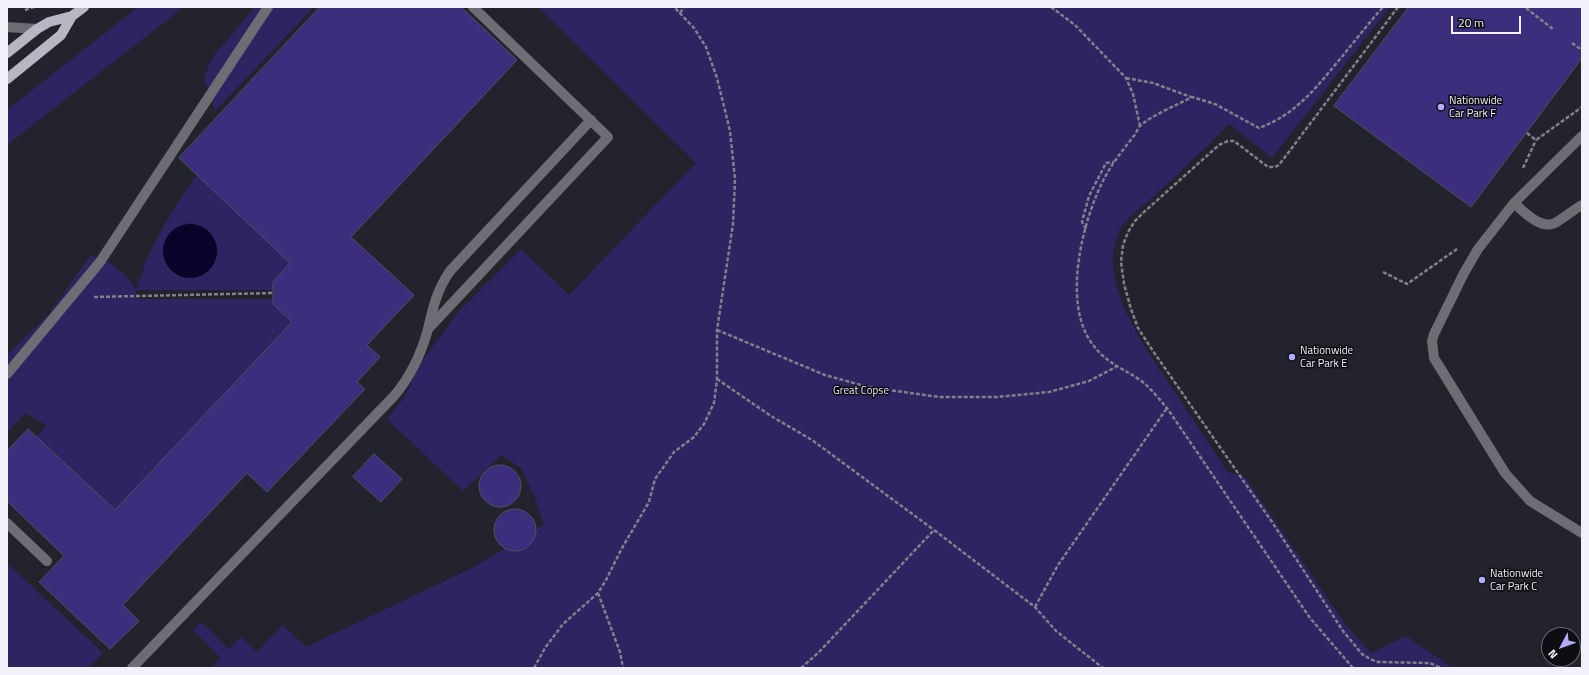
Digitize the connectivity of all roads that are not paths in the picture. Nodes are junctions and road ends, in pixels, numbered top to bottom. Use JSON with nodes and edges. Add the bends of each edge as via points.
{"nodes":[{"id":1,"x":84,"y":7,"type":"edge"},
{"id":2,"x":268,"y":7,"type":"edge"},
{"id":3,"x":473,"y":7,"type":"edge"},
{"id":4,"x":72,"y":16,"type":"junction"},
{"id":5,"x":7,"y":27,"type":"edge"},
{"id":6,"x":37,"y":29,"type":"junction"},
{"id":7,"x":7,"y":53,"type":"edge"},
{"id":8,"x":7,"y":79,"type":"edge"},
{"id":9,"x":590,"y":120,"type":"junction"},
{"id":10,"x":1582,"y":136,"type":"edge"},
{"id":11,"x":1514,"y":203,"type":"junction"},
{"id":12,"x":1582,"y":205,"type":"edge"},
{"id":13,"x":428,"y":329,"type":"junction"},
{"id":14,"x":7,"y":374,"type":"edge"},
{"id":15,"x":7,"y":524,"type":"edge"},
{"id":16,"x":1582,"y":533,"type":"edge"},
{"id":17,"x":48,"y":560,"type":"dead end"},
{"id":18,"x":132,"y":668,"type":"edge"}],
"edges":[{"from":1,"to":4,"type":"main road"},
{"from":2,"to":14,"type":"street","via":[[100,262]]},
{"from":3,"to":9,"type":"street"},
{"from":4,"to":6,"type":"main road","via":[[49,22]]},
{"from":4,"to":8,"type":"main road","via":[[60,35]]},
{"from":5,"to":6,"type":"street"},
{"from":6,"to":7,"type":"main road"},
{"from":9,"to":13,"type":"street","via":[[450,271],[434,299]]},
{"from":9,"to":13,"type":"street","via":[[608,137]]},
{"from":10,"to":11,"type":"street"},
{"from":11,"to":12,"type":"street","via":[[1532,219],[1548,224],[1554,223]]},
{"from":11,"to":16,"type":"street","via":[[1478,249],[1464,273],[1434,334],[1434,358],[1505,473],[1530,501]]},
{"from":13,"to":18,"type":"street","via":[[423,349],[414,368],[394,396]]},
{"from":15,"to":17,"type":"street"}]}
